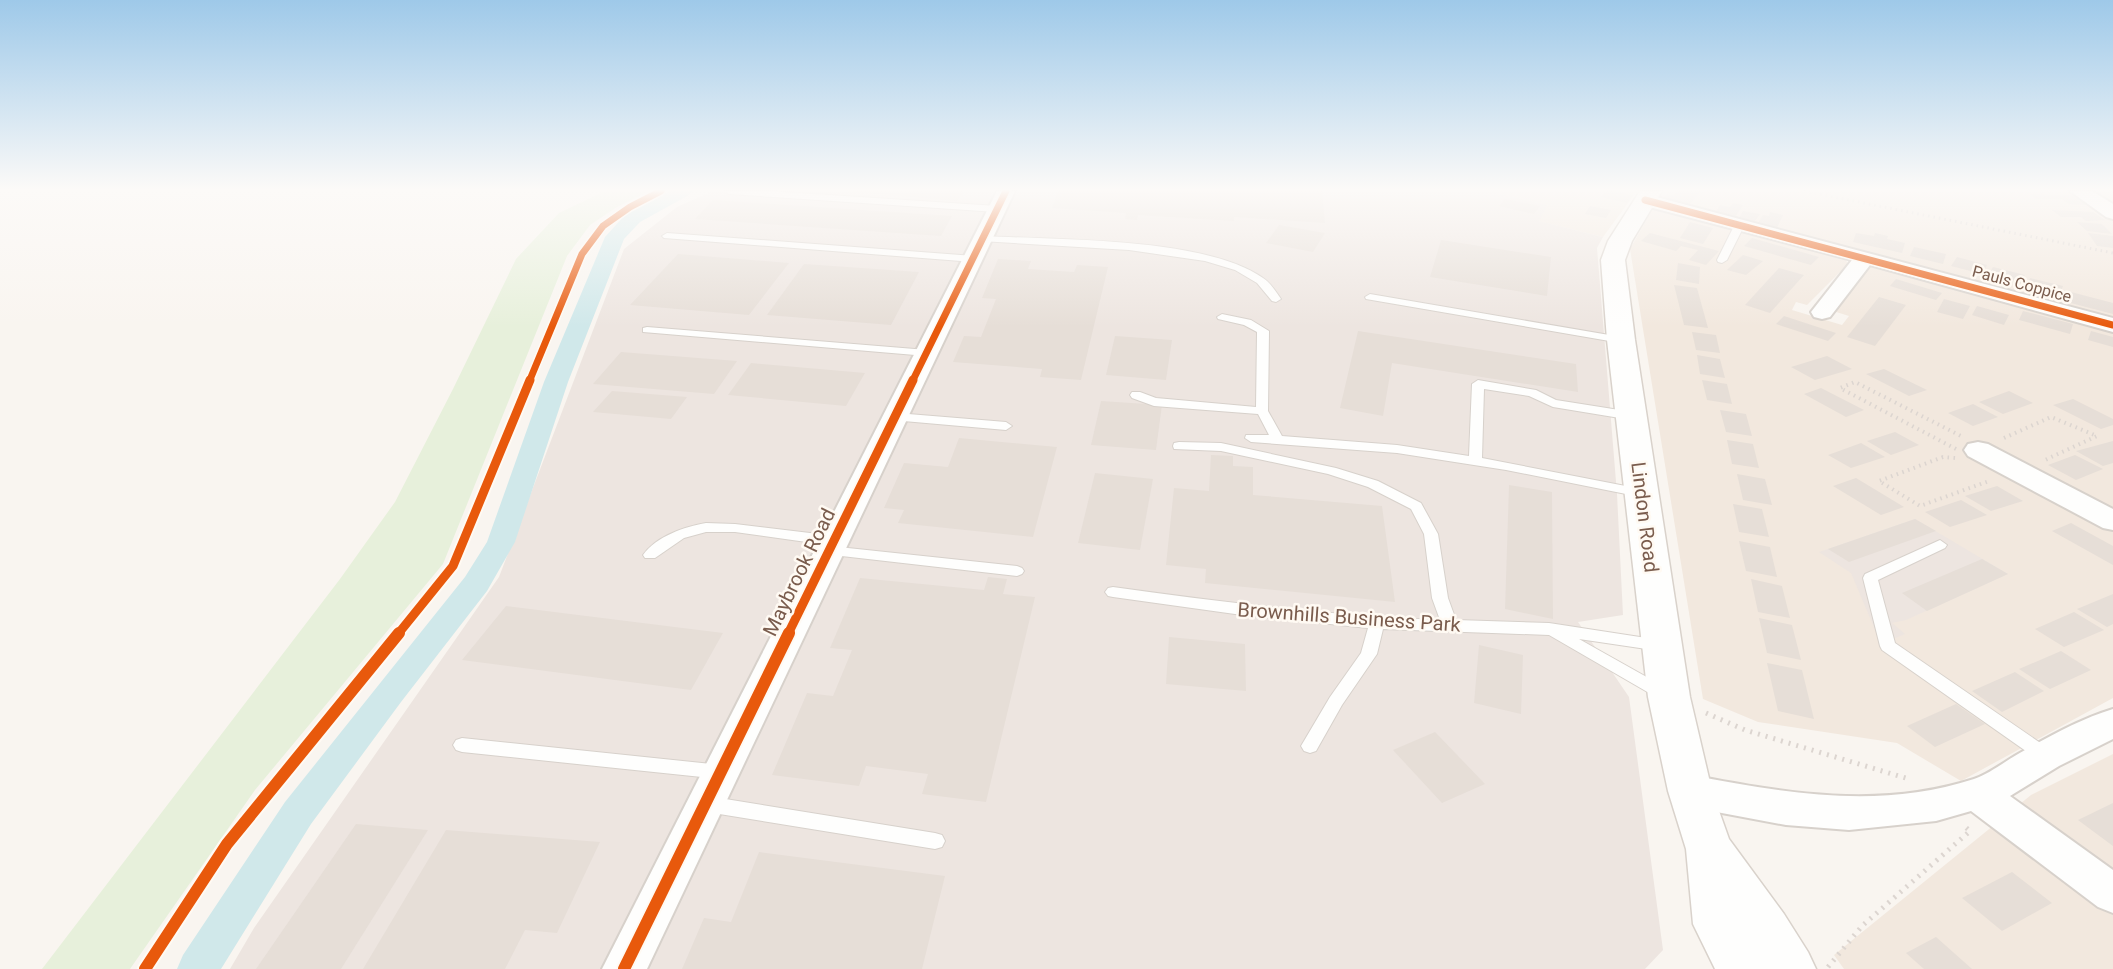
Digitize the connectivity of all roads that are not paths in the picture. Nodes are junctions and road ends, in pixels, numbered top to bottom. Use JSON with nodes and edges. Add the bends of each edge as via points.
{"nodes":[{"id":1,"x":672,"y":236,"type":"edge"},
{"id":2,"x":985,"y":236,"type":"edge"},
{"id":3,"x":1623,"y":236,"type":"edge"},
{"id":4,"x":1734,"y":236,"type":"edge"},
{"id":5,"x":1788,"y":236,"type":"edge"},
{"id":6,"x":979,"y":249,"type":"junction"},
{"id":7,"x":1865,"y":256,"type":"junction"},
{"id":8,"x":1722,"y":260,"type":"dead end"},
{"id":9,"x":1370,"y":297,"type":"dead end"},
{"id":10,"x":1275,"y":299,"type":"dead end"},
{"id":11,"x":1824,"y":312,"type":"dead end"},
{"id":12,"x":1222,"y":317,"type":"dead end"},
{"id":13,"x":2113,"y":325,"type":"edge"},
{"id":14,"x":647,"y":330,"type":"dead end"},
{"id":15,"x":1621,"y":340,"type":"junction"},
{"id":16,"x":927,"y":354,"type":"junction"},
{"id":17,"x":1136,"y":395,"type":"dead end"},
{"id":18,"x":1262,"y":411,"type":"junction"},
{"id":19,"x":1632,"y":416,"type":"junction"},
{"id":20,"x":896,"y":417,"type":"junction"},
{"id":21,"x":1006,"y":426,"type":"dead end"},
{"id":22,"x":1251,"y":438,"type":"dead end"},
{"id":23,"x":1277,"y":440,"type":"junction"},
{"id":24,"x":1179,"y":446,"type":"dead end"},
{"id":25,"x":1968,"y":447,"type":"road end"},
{"id":26,"x":1475,"y":461,"type":"junction"},
{"id":27,"x":1641,"y":494,"type":"junction"},
{"id":28,"x":2113,"y":521,"type":"edge"},
{"id":29,"x":1940,"y":545,"type":"dead end"},
{"id":30,"x":832,"y":546,"type":"junction"},
{"id":31,"x":650,"y":555,"type":"dead end"},
{"id":32,"x":1017,"y":571,"type":"dead end"},
{"id":33,"x":1113,"y":592,"type":"dead end"},
{"id":34,"x":1377,"y":623,"type":"junction"},
{"id":35,"x":1449,"y":624,"type":"junction"},
{"id":36,"x":1549,"y":629,"type":"junction"},
{"id":37,"x":1662,"y":646,"type":"junction"},
{"id":38,"x":1669,"y":697,"type":"junction"},
{"id":39,"x":2113,"y":723,"type":"edge"},
{"id":40,"x":462,"y":745,"type":"dead end"},
{"id":41,"x":1310,"y":746,"type":"dead end"},
{"id":42,"x":2046,"y":756,"type":"junction"},
{"id":43,"x":720,"y":772,"type":"junction"},
{"id":44,"x":1690,"y":791,"type":"junction"},
{"id":45,"x":1979,"y":795,"type":"junction"},
{"id":46,"x":705,"y":804,"type":"junction"},
{"id":47,"x":935,"y":841,"type":"dead end"},
{"id":48,"x":1709,"y":849,"type":"junction"},
{"id":49,"x":2113,"y":894,"type":"edge"},
{"id":50,"x":624,"y":969,"type":"edge"},
{"id":51,"x":1741,"y":969,"type":"edge"},
{"id":52,"x":1790,"y":969,"type":"edge"}],
"edges":[{"from":1,"to":6,"type":"lane"},
{"from":2,"to":6,"type":"street","name":"Maybrook Road"},
{"from":3,"to":15,"type":"main road","name":"Lindon Road","via":[[1613,260]]},
{"from":4,"to":8,"type":"lane"},
{"from":5,"to":7,"type":"street","name":"Pauls Coppice"},
{"from":6,"to":10,"type":"lane","via":[[1148,249],[1200,256],[1261,281]]},
{"from":6,"to":16,"type":"street","name":"Maybrook Road"},
{"from":7,"to":11,"type":"street"},
{"from":7,"to":13,"type":"street","name":"Pauls Coppice"},
{"from":9,"to":15,"type":"lane"},
{"from":12,"to":18,"type":"lane","via":[[1247,322],[1263,331]]},
{"from":14,"to":16,"type":"lane"},
{"from":15,"to":19,"type":"main road","name":"Lindon Road"},
{"from":16,"to":20,"type":"street","name":"Maybrook Road"},
{"from":17,"to":18,"type":"lane","via":[[1154,402]]},
{"from":18,"to":23,"type":"lane"},
{"from":19,"to":26,"type":"lane","via":[[1553,404],[1532,393],[1478,384]]},
{"from":19,"to":27,"type":"main road","name":"Lindon Road"},
{"from":20,"to":21,"type":"lane"},
{"from":20,"to":30,"type":"street","name":"Maybrook Road"},
{"from":22,"to":23,"type":"lane"},
{"from":23,"to":26,"type":"lane","via":[[1397,449]]},
{"from":24,"to":35,"type":"lane","via":[[1221,447],[1331,471],[1373,484],[1416,506],[1431,534],[1440,598]]},
{"from":25,"to":28,"type":"street"},
{"from":26,"to":27,"type":"lane"},
{"from":27,"to":37,"type":"main road","name":"Lindon Road"},
{"from":29,"to":42,"type":"lane","via":[[1870,578],[1888,646]]},
{"from":30,"to":31,"type":"lane","via":[[721,525],[692,530],[666,541]]},
{"from":30,"to":32,"type":"lane"},
{"from":30,"to":43,"type":"street","name":"Maybrook Road"},
{"from":33,"to":34,"type":"lane","name":"Brownhills Business Park"},
{"from":34,"to":35,"type":"lane","name":"Brownhills Business Park"},
{"from":34,"to":41,"type":"lane","via":[[1369,654]]},
{"from":35,"to":36,"type":"lane","name":"Brownhills Business Park"},
{"from":36,"to":37,"type":"lane","name":"Brownhills Business Park"},
{"from":36,"to":38,"type":"lane","name":"Brownhills Business Park"},
{"from":37,"to":38,"type":"main road","name":"Lindon Road"},
{"from":38,"to":44,"type":"main road","name":"Lindon Road"},
{"from":39,"to":42,"type":"street"},
{"from":40,"to":43,"type":"lane"},
{"from":42,"to":45,"type":"street"},
{"from":43,"to":46,"type":"street","name":"Maybrook Road"},
{"from":44,"to":45,"type":"street","via":[[1786,810],[1849,814],[1926,793]]},
{"from":44,"to":48,"type":"main road","name":"Lindon Road"},
{"from":45,"to":49,"type":"street"},
{"from":46,"to":47,"type":"lane"},
{"from":46,"to":50,"type":"street","name":"Maybrook Road"},
{"from":48,"to":51,"type":"main road","name":"Lindon Road","via":[[1718,924]]},
{"from":48,"to":52,"type":"main road","name":"Lindon Road"}]}
